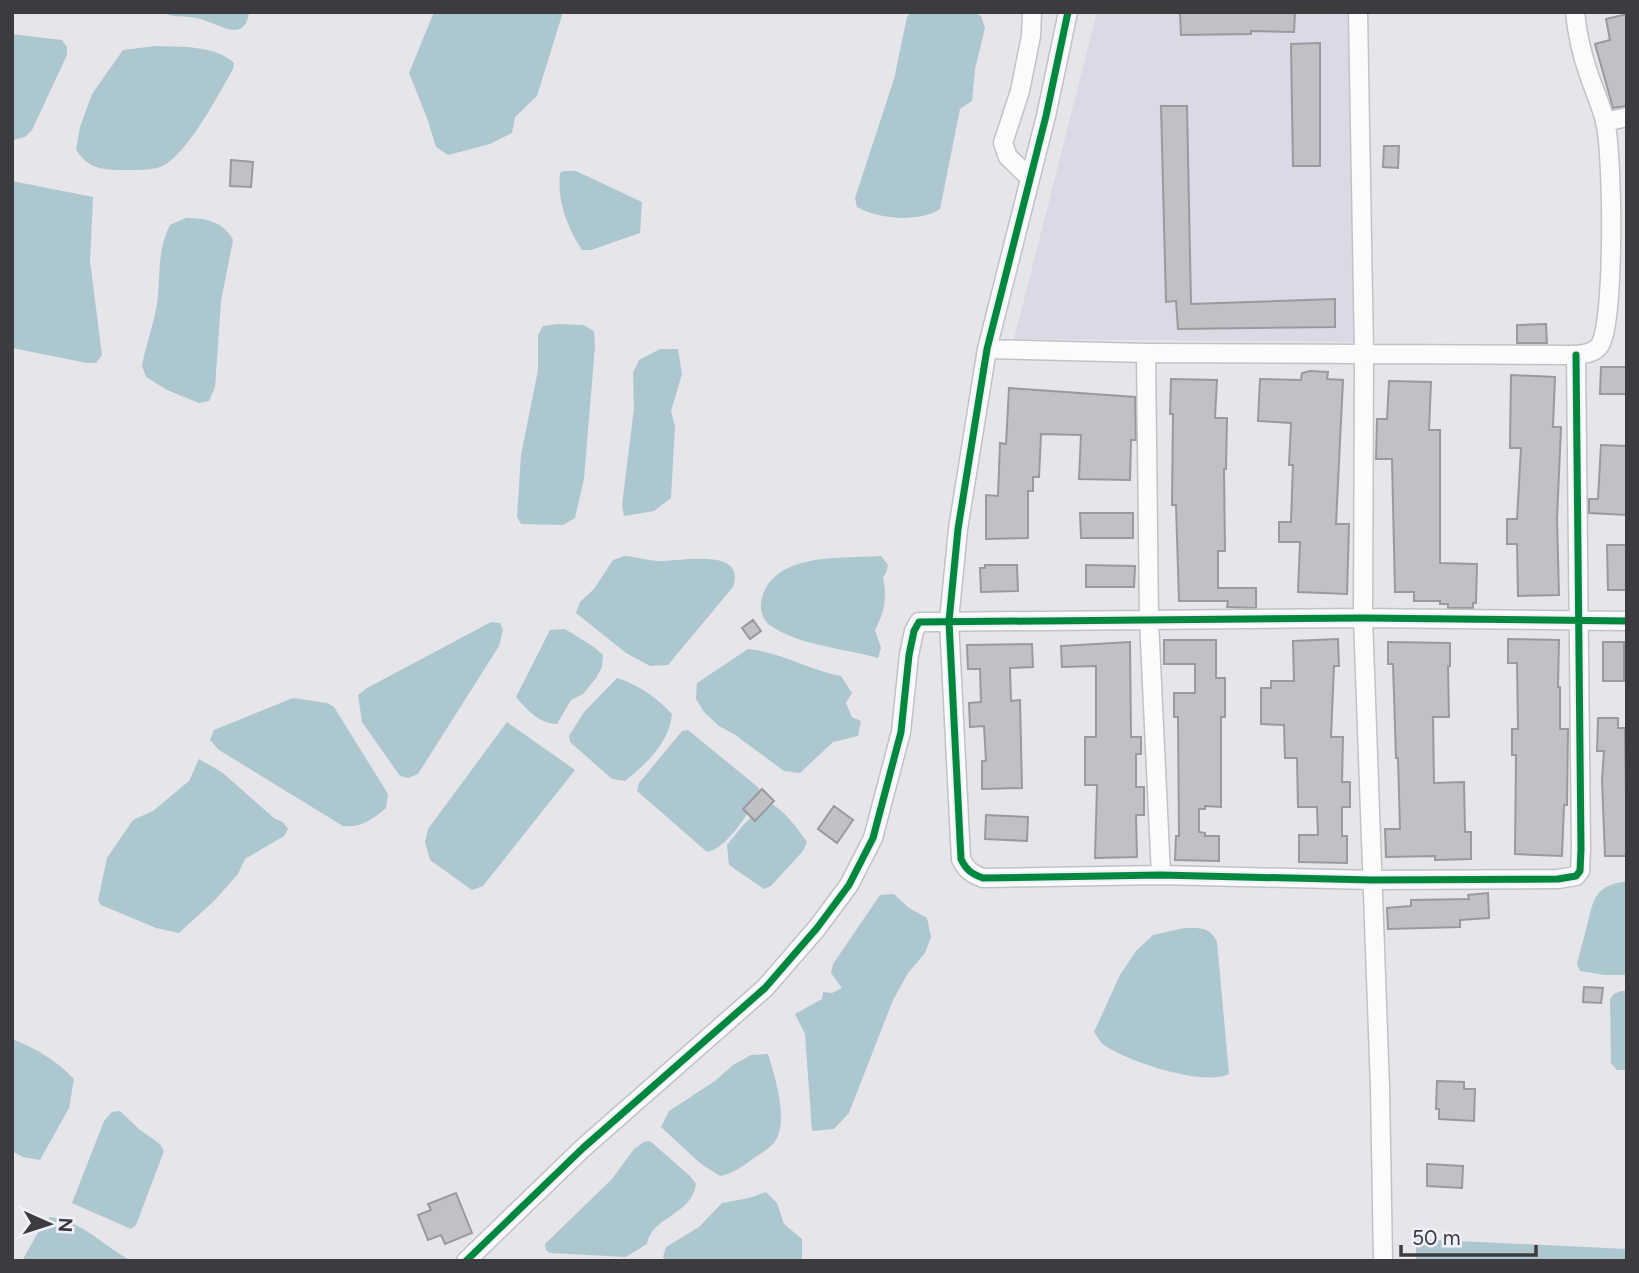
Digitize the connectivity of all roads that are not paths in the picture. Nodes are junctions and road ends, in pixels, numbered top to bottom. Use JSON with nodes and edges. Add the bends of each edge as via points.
{"nodes":[{"id":1,"x":1032,"y":12,"type":"edge"},
{"id":2,"x":1068,"y":12,"type":"edge"},
{"id":3,"x":1359,"y":12,"type":"edge"},
{"id":4,"x":1575,"y":12,"type":"edge"},
{"id":5,"x":1627,"y":117,"type":"edge"},
{"id":6,"x":1605,"y":122,"type":"junction"},
{"id":7,"x":1030,"y":178,"type":"junction"},
{"id":8,"x":987,"y":349,"type":"junction"},
{"id":9,"x":1364,"y":352,"type":"junction"},
{"id":10,"x":1146,"y":353,"type":"junction"},
{"id":11,"x":1576,"y":355,"type":"junction"},
{"id":12,"x":1363,"y":618,"type":"junction"},
{"id":13,"x":1149,"y":620,"type":"junction"},
{"id":14,"x":949,"y":621,"type":"junction"},
{"id":15,"x":1627,"y":621,"type":"edge"},
{"id":16,"x":1579,"y":622,"type":"junction"},
{"id":17,"x":1161,"y":875,"type":"junction"},
{"id":18,"x":1372,"y":880,"type":"junction"},
{"id":19,"x":466,"y":1261,"type":"edge"},
{"id":20,"x":1383,"y":1261,"type":"edge"}],
"edges":[{"from":1,"to":7,"type":"street","via":[[1020,91],[1003,143],[1008,158]]},
{"from":2,"to":7,"type":"street"},
{"from":3,"to":9,"type":"street"},
{"from":4,"to":6,"type":"street","via":[[1588,73]]},
{"from":5,"to":6,"type":"street"},
{"from":6,"to":11,"type":"street","via":[[1611,191],[1605,328],[1596,350]]},
{"from":7,"to":8,"type":"street"},
{"from":8,"to":10,"type":"street"},
{"from":8,"to":14,"type":"street","via":[[958,530]]},
{"from":9,"to":10,"type":"street"},
{"from":9,"to":11,"type":"street"},
{"from":9,"to":12,"type":"street"},
{"from":10,"to":13,"type":"street"},
{"from":11,"to":16,"type":"street"},
{"from":12,"to":13,"type":"street"},
{"from":12,"to":16,"type":"street"},
{"from":12,"to":18,"type":"street"},
{"from":13,"to":14,"type":"street"},
{"from":13,"to":17,"type":"street"},
{"from":14,"to":17,"type":"street","via":[[965,868],[984,878]]},
{"from":14,"to":19,"type":"street","via":[[919,622],[914,631],[901,732],[873,838],[849,885],[817,928],[765,988],[583,1148]]},
{"from":15,"to":16,"type":"street"},
{"from":16,"to":18,"type":"street","via":[[1581,849],[1576,876]]},
{"from":17,"to":18,"type":"street"},
{"from":18,"to":20,"type":"street"}]}
